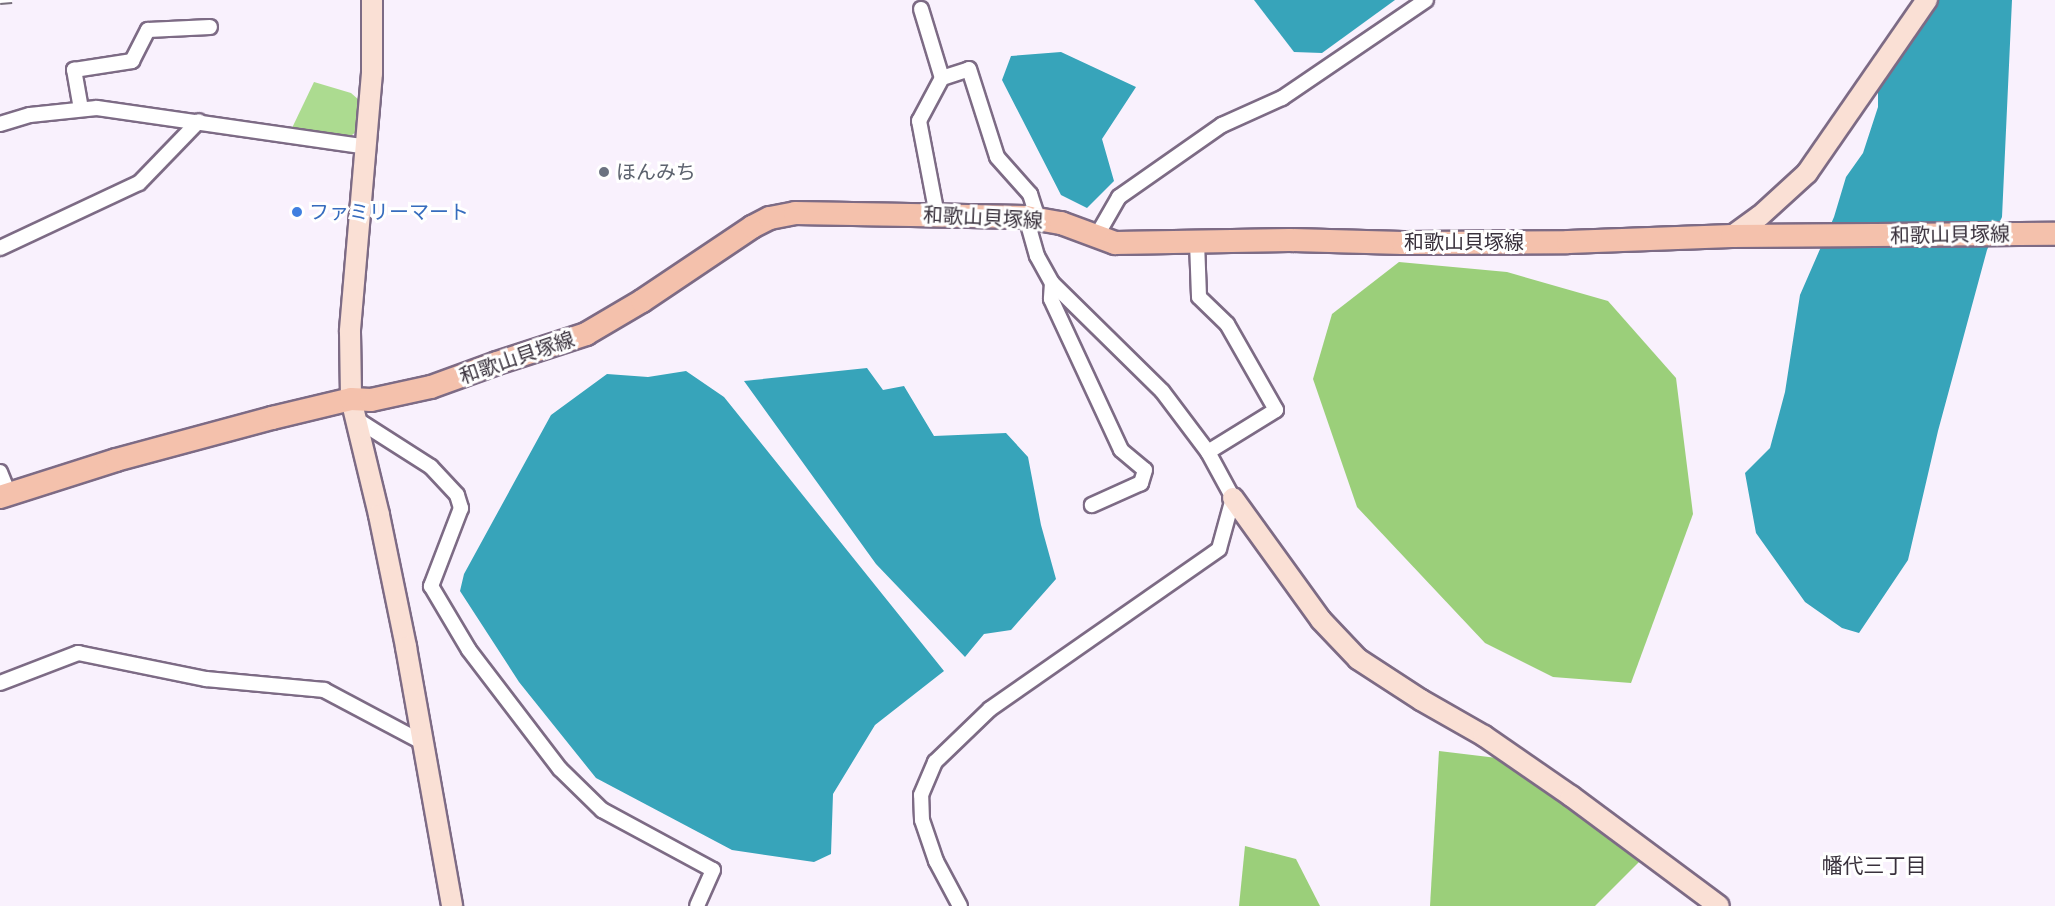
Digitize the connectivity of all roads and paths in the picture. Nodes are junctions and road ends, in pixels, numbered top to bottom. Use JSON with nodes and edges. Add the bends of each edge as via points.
{"nodes":[{"id":1,"x":372,"y":0,"type":"edge"},
{"id":2,"x":1426,"y":0,"type":"edge"},
{"id":3,"x":1927,"y":0,"type":"edge"},
{"id":4,"x":921,"y":9,"type":"dead end"},
{"id":5,"x":210,"y":27,"type":"dead end"},
{"id":6,"x":942,"y":78,"type":"junction"},
{"id":7,"x":81,"y":109,"type":"junction"},
{"id":8,"x":199,"y":121,"type":"junction"},
{"id":9,"x":0,"y":124,"type":"edge"},
{"id":10,"x":366,"y":147,"type":"junction"},
{"id":11,"x":937,"y":215,"type":"junction"},
{"id":12,"x":1032,"y":218,"type":"junction"},
{"id":13,"x":2055,"y":234,"type":"edge"},
{"id":14,"x":1732,"y":236,"type":"junction"},
{"id":15,"x":1096,"y":237,"type":"junction"},
{"id":16,"x":1197,"y":242,"type":"junction"},
{"id":17,"x":0,"y":248,"type":"edge"},
{"id":18,"x":1052,"y":283,"type":"junction"},
{"id":19,"x":353,"y":409,"type":"junction"},
{"id":20,"x":1208,"y":452,"type":"junction"},
{"id":21,"x":0,"y":472,"type":"edge"},
{"id":22,"x":4,"y":495,"type":"edge"},
{"id":23,"x":1233,"y":498,"type":"junction"},
{"id":24,"x":1092,"y":505,"type":"dead end"},
{"id":25,"x":0,"y":683,"type":"edge"},
{"id":26,"x":422,"y":742,"type":"junction"},
{"id":27,"x":452,"y":906,"type":"edge"},
{"id":28,"x":697,"y":906,"type":"edge"},
{"id":29,"x":960,"y":906,"type":"edge"},
{"id":30,"x":1719,"y":906,"type":"edge"}],
"edges":[{"from":1,"to":10,"type":"street"},
{"from":2,"to":15,"type":"street","via":[[1282,98],[1222,125],[1119,197]]},
{"from":3,"to":14,"type":"street","via":[[1807,173]]},
{"from":4,"to":6,"type":"street"},
{"from":5,"to":7,"type":"street","via":[[148,30],[132,62],[74,70]]},
{"from":6,"to":11,"type":"street","via":[[919,121]]},
{"from":6,"to":12,"type":"street","via":[[969,69],[997,157],[1030,194]]},
{"from":7,"to":8,"type":"street"},
{"from":7,"to":9,"type":"street","via":[[30,115]]},
{"from":8,"to":10,"type":"street"},
{"from":8,"to":17,"type":"street","via":[[139,183]]},
{"from":10,"to":19,"type":"street","via":[[350,332]]},
{"from":11,"to":12,"type":"main road","name":"和歌山貝塚線"},
{"from":11,"to":19,"type":"main road","name":"和歌山貝塚線","via":[[795,213],[770,218],[586,334],[431,387],[371,400]]},
{"from":12,"to":15,"type":"main road","name":"和歌山貝塚線","via":[[1061,223]]},
{"from":12,"to":18,"type":"street","via":[[1037,256]]},
{"from":13,"to":14,"type":"main road","name":"和歌山貝塚線"},
{"from":14,"to":16,"type":"main road","name":"和歌山貝塚線","via":[[1568,242]]},
{"from":15,"to":16,"type":"main road","name":"和歌山貝塚線","via":[[1115,243]]},
{"from":16,"to":20,"type":"street","via":[[1199,297],[1227,324],[1276,410]]},
{"from":18,"to":20,"type":"street","via":[[1162,391]]},
{"from":18,"to":24,"type":"street","via":[[1051,299],[1120,450],[1145,470],[1141,483]]},
{"from":19,"to":22,"type":"main road","name":"和歌山貝塚線","via":[[116,460]]},
{"from":19,"to":26,"type":"street","via":[[379,515]]},
{"from":19,"to":28,"type":"street","via":[[431,467],[457,495],[460,508],[431,586],[469,650],[560,769],[602,810],[713,870]]},
{"from":20,"to":23,"type":"street"},
{"from":21,"to":22,"type":"street"},
{"from":23,"to":29,"type":"street","via":[[1219,549],[990,710],[935,762],[921,795],[922,820],[936,861]]},
{"from":23,"to":30,"type":"street","via":[[1321,620],[1358,659],[1484,736]]},
{"from":25,"to":26,"type":"street","via":[[78,653],[206,679],[324,690]]},
{"from":26,"to":27,"type":"street"}]}
